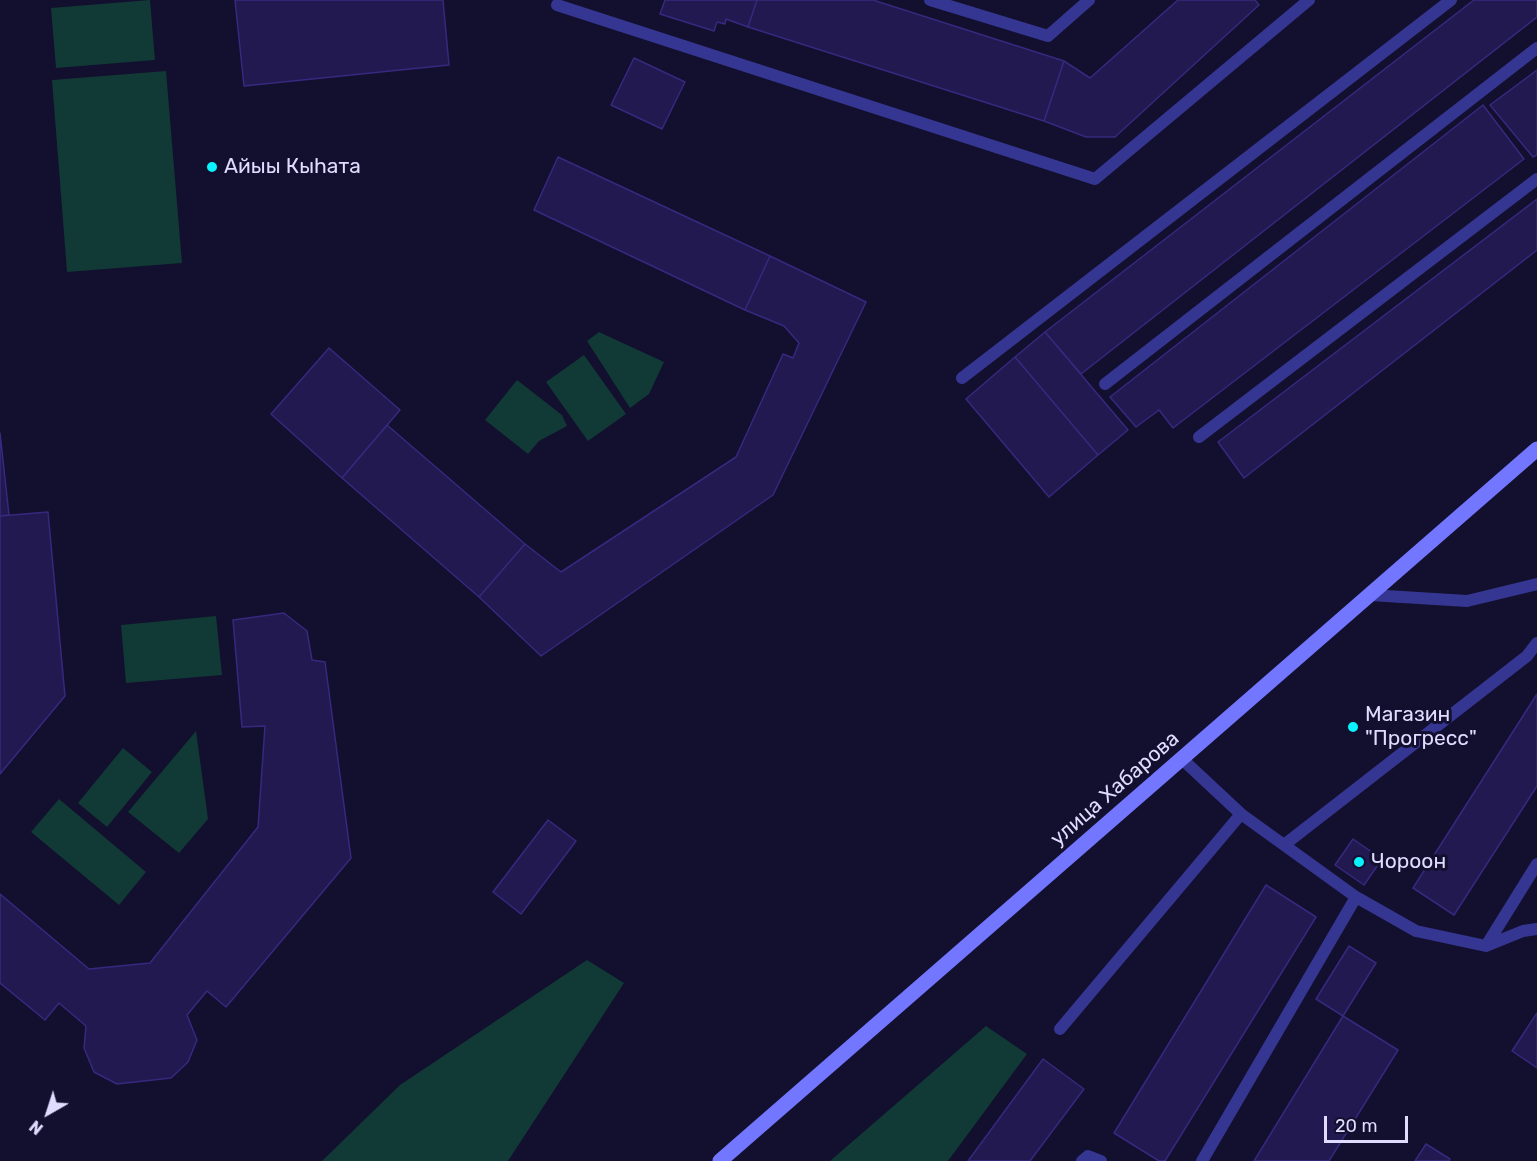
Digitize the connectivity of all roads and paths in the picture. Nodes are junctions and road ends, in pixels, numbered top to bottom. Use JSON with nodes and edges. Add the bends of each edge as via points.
{"nodes":[{"id":1,"x":930,"y":0,"type":"edge"},
{"id":2,"x":1089,"y":0,"type":"edge"},
{"id":3,"x":1309,"y":0,"type":"edge"},
{"id":4,"x":1451,"y":0,"type":"edge"},
{"id":5,"x":557,"y":4,"type":"dead end"},
{"id":6,"x":1537,"y":48,"type":"edge"},
{"id":7,"x":1537,"y":178,"type":"edge"},
{"id":8,"x":963,"y":378,"type":"dead end"},
{"id":9,"x":1105,"y":384,"type":"dead end"},
{"id":10,"x":1199,"y":437,"type":"dead end"},
{"id":11,"x":1537,"y":449,"type":"edge"},
{"id":12,"x":1537,"y":584,"type":"edge"},
{"id":13,"x":1370,"y":595,"type":"junction"},
{"id":14,"x":1537,"y":643,"type":"edge"},
{"id":15,"x":1182,"y":759,"type":"junction"},
{"id":16,"x":1241,"y":814,"type":"junction"},
{"id":17,"x":1284,"y":845,"type":"junction"},
{"id":18,"x":1537,"y":864,"type":"edge"},
{"id":19,"x":1356,"y":897,"type":"junction"},
{"id":20,"x":1537,"y":929,"type":"edge"},
{"id":21,"x":1486,"y":946,"type":"junction"},
{"id":22,"x":1060,"y":1029,"type":"dead end"},
{"id":23,"x":720,"y":1161,"type":"edge"},
{"id":24,"x":1082,"y":1161,"type":"edge"},
{"id":25,"x":1101,"y":1161,"type":"edge"},
{"id":26,"x":1202,"y":1161,"type":"edge"}],
"edges":[{"from":1,"to":2,"type":"lane","via":[[1048,36]]},
{"from":3,"to":5,"type":"lane","via":[[1095,178]]},
{"from":4,"to":8,"type":"lane"},
{"from":6,"to":9,"type":"lane"},
{"from":7,"to":10,"type":"lane"},
{"from":11,"to":13,"type":"main road","name":"улица Хабарова"},
{"from":12,"to":13,"type":"lane","via":[[1467,601]]},
{"from":13,"to":15,"type":"main road","name":"улица Хабарова"},
{"from":14,"to":17,"type":"lane","via":[[1527,656]]},
{"from":15,"to":16,"type":"lane"},
{"from":15,"to":23,"type":"main road","name":"улица Хабарова"},
{"from":16,"to":17,"type":"lane"},
{"from":16,"to":22,"type":"lane"},
{"from":17,"to":19,"type":"lane"},
{"from":18,"to":21,"type":"lane"},
{"from":19,"to":21,"type":"lane","via":[[1416,931]]},
{"from":19,"to":26,"type":"lane"},
{"from":20,"to":21,"type":"lane"},
{"from":24,"to":25,"type":"lane","via":[[1088,1156]]}]}
